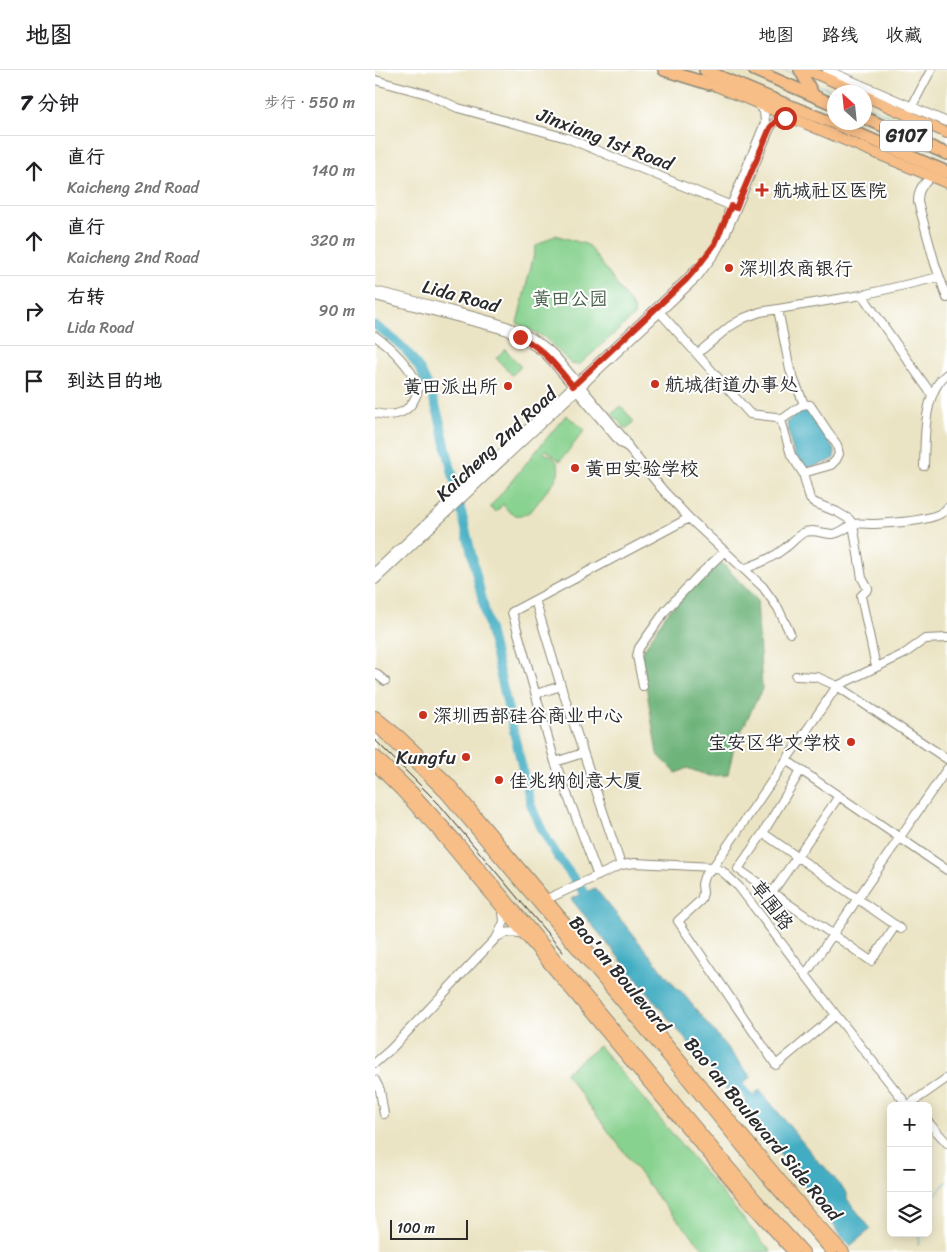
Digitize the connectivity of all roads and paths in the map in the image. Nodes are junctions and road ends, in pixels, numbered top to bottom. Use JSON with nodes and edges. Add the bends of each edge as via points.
{"nodes":[{"id":1,"x":664,"y":70,"type":"edge"},
{"id":2,"x":678,"y":70,"type":"edge"},
{"id":3,"x":705,"y":70,"type":"edge"},
{"id":4,"x":754,"y":70,"type":"edge"},
{"id":5,"x":771,"y":70,"type":"edge"},
{"id":6,"x":801,"y":70,"type":"edge"},
{"id":7,"x":807,"y":70,"type":"edge"},
{"id":8,"x":827,"y":70,"type":"edge"},
{"id":9,"x":931,"y":70,"type":"edge"},
{"id":10,"x":375,"y":80,"type":"edge"},
{"id":11,"x":709,"y":84,"type":"junction"},
{"id":12,"x":842,"y":85,"type":"edge"},
{"id":13,"x":800,"y":90,"type":"junction"},
{"id":14,"x":815,"y":96,"type":"junction"},
{"id":15,"x":872,"y":98,"type":"edge"},
{"id":16,"x":827,"y":101,"type":"edge"},
{"id":17,"x":758,"y":104,"type":"junction"},
{"id":18,"x":909,"y":111,"type":"junction"},
{"id":19,"x":790,"y":118,"type":"junction"},
{"id":20,"x":872,"y":121,"type":"edge"},
{"id":21,"x":947,"y":122,"type":"edge"},
{"id":22,"x":947,"y":133,"type":"edge"},
{"id":23,"x":947,"y":154,"type":"edge"},
{"id":24,"x":947,"y":172,"type":"edge"},
{"id":25,"x":932,"y":176,"type":"junction"},
{"id":26,"x":947,"y":183,"type":"edge"},
{"id":27,"x":734,"y":207,"type":"junction"},
{"id":28,"x":939,"y":277,"type":"junction"},
{"id":29,"x":375,"y":291,"type":"edge"},
{"id":30,"x":862,"y":295,"type":"junction"},
{"id":31,"x":375,"y":296,"type":"edge"},
{"id":32,"x":947,"y":298,"type":"edge"},
{"id":33,"x":778,"y":309,"type":"junction"},
{"id":34,"x":658,"y":310,"type":"junction"},
{"id":35,"x":375,"y":336,"type":"edge"},
{"id":36,"x":697,"y":354,"type":"junction"},
{"id":37,"x":947,"y":374,"type":"edge"},
{"id":38,"x":577,"y":386,"type":"junction"},
{"id":39,"x":932,"y":395,"type":"junction"},
{"id":40,"x":804,"y":404,"type":"junction"},
{"id":41,"x":375,"y":413,"type":"edge"},
{"id":42,"x":781,"y":420,"type":"junction"},
{"id":43,"x":924,"y":466,"type":"dead end"},
{"id":44,"x":803,"y":473,"type":"junction"},
{"id":45,"x":451,"y":505,"type":"junction"},
{"id":46,"x":946,"y":512,"type":"edge"},
{"id":47,"x":689,"y":518,"type":"junction"},
{"id":48,"x":853,"y":524,"type":"junction"},
{"id":49,"x":725,"y":551,"type":"junction"},
{"id":50,"x":744,"y":569,"type":"junction"},
{"id":51,"x":375,"y":572,"type":"edge"},
{"id":52,"x":375,"y":580,"type":"edge"},
{"id":53,"x":535,"y":600,"type":"junction"},
{"id":54,"x":790,"y":633,"type":"dead end"},
{"id":55,"x":947,"y":638,"type":"edge"},
{"id":56,"x":876,"y":667,"type":"junction"},
{"id":57,"x":375,"y":673,"type":"edge"},
{"id":58,"x":796,"y":676,"type":"dead end"},
{"id":59,"x":385,"y":681,"type":"dead end"},
{"id":60,"x":561,"y":686,"type":"junction"},
{"id":61,"x":643,"y":686,"type":"dead end"},
{"id":62,"x":837,"y":686,"type":"junction"},
{"id":63,"x":536,"y":694,"type":"junction"},
{"id":64,"x":375,"y":716,"type":"edge"},
{"id":65,"x":375,"y":725,"type":"edge"},
{"id":66,"x":583,"y":752,"type":"junction"},
{"id":67,"x":375,"y":755,"type":"edge"},
{"id":68,"x":947,"y":759,"type":"edge"},
{"id":69,"x":786,"y":760,"type":"junction"},
{"id":70,"x":555,"y":762,"type":"junction"},
{"id":71,"x":375,"y":765,"type":"edge"},
{"id":72,"x":947,"y":769,"type":"edge"},
{"id":73,"x":801,"y":770,"type":"junction"},
{"id":74,"x":839,"y":796,"type":"junction"},
{"id":75,"x":763,"y":833,"type":"junction"},
{"id":76,"x":900,"y":838,"type":"junction"},
{"id":77,"x":797,"y":857,"type":"junction"},
{"id":78,"x":621,"y":865,"type":"junction"},
{"id":79,"x":713,"y":867,"type":"junction"},
{"id":80,"x":947,"y":870,"type":"edge"},
{"id":81,"x":598,"y":876,"type":"junction"},
{"id":82,"x":773,"y":892,"type":"junction"},
{"id":83,"x":547,"y":899,"type":"junction"},
{"id":84,"x":858,"y":899,"type":"junction"},
{"id":85,"x":765,"y":903,"type":"dead end"},
{"id":86,"x":501,"y":907,"type":"junction"},
{"id":87,"x":525,"y":935,"type":"junction"},
{"id":88,"x":833,"y":935,"type":"junction"},
{"id":89,"x":497,"y":937,"type":"junction"},
{"id":90,"x":599,"y":961,"type":"junction"},
{"id":91,"x":805,"y":975,"type":"junction"},
{"id":92,"x":631,"y":1014,"type":"junction"},
{"id":93,"x":836,"y":1016,"type":"junction"},
{"id":94,"x":391,"y":1049,"type":"junction"},
{"id":95,"x":375,"y":1063,"type":"edge"},
{"id":96,"x":375,"y":1069,"type":"edge"},
{"id":97,"x":947,"y":1078,"type":"edge"},
{"id":98,"x":375,"y":1080,"type":"edge"},
{"id":99,"x":663,"y":1101,"type":"junction"},
{"id":100,"x":904,"y":1102,"type":"edge"},
{"id":101,"x":913,"y":1102,"type":"edge"},
{"id":102,"x":384,"y":1114,"type":"dead end"},
{"id":103,"x":689,"y":1119,"type":"junction"},
{"id":104,"x":932,"y":1127,"type":"edge"},
{"id":105,"x":947,"y":1144,"type":"edge"},
{"id":106,"x":793,"y":1252,"type":"edge"},
{"id":107,"x":804,"y":1252,"type":"edge"},
{"id":108,"x":832,"y":1252,"type":"edge"},
{"id":109,"x":844,"y":1252,"type":"edge"}],
"edges":[{"from":1,"to":11,"type":"highway"},
{"from":2,"to":11,"type":"main road"},
{"from":3,"to":24,"type":"highway","number":"G107"},
{"from":4,"to":13,"type":"highway"},
{"from":5,"to":13,"type":"highway"},
{"from":6,"to":14,"type":"highway"},
{"from":7,"to":12,"type":"main road"},
{"from":8,"to":18,"type":"street"},
{"from":9,"to":18,"type":"street"},
{"from":10,"to":27,"type":"street","name":"Jinxiang 1st Road","via":[[427,94],[458,108],[567,138]]},
{"from":11,"to":17,"type":"main road"},
{"from":13,"to":14,"type":"highway"},
{"from":14,"to":16,"type":"highway"},
{"from":15,"to":18,"type":"main road"},
{"from":17,"to":19,"type":"main road"},
{"from":17,"to":27,"type":"street","name":"Kaicheng 2nd Road","via":[[764,111],[765,123]]},
{"from":18,"to":21,"type":"street"},
{"from":18,"to":22,"type":"main road"},
{"from":19,"to":25,"type":"main road"},
{"from":19,"to":27,"type":"street","name":"Kaicheng 2nd Road","via":[[773,123]]},
{"from":20,"to":23,"type":"highway","number":"G107"},
{"from":25,"to":26,"type":"main road"},
{"from":25,"to":28,"type":"street","via":[[921,186],[918,202]]},
{"from":27,"to":34,"type":"street","name":"Kaicheng 2nd Road","via":[[705,258]]},
{"from":28,"to":30,"type":"street"},
{"from":28,"to":32,"type":"street"},
{"from":29,"to":38,"type":"street","name":"Lida Road","via":[[516,329],[557,357]]},
{"from":30,"to":33,"type":"street"},
{"from":30,"to":39,"type":"street"},
{"from":31,"to":38,"type":"street","name":"Lida Road","via":[[515,334],[542,351]]},
{"from":33,"to":36,"type":"street","via":[[744,318]]},
{"from":33,"to":40,"type":"street","via":[[790,370]]},
{"from":34,"to":36,"type":"street"},
{"from":34,"to":38,"type":"street","name":"Kaicheng 2nd Road"},
{"from":35,"to":41,"type":"street","via":[[397,354],[419,386],[409,408],[393,414]]},
{"from":36,"to":42,"type":"street","via":[[750,414]]},
{"from":37,"to":39,"type":"street"},
{"from":38,"to":45,"type":"street","name":"Kaicheng 2nd Road"},
{"from":38,"to":47,"type":"street","name":"Lida Road","via":[[620,442],[629,448]]},
{"from":39,"to":43,"type":"street","via":[[926,423]]},
{"from":40,"to":42,"type":"street"},
{"from":40,"to":44,"type":"street","via":[[810,405],[837,445],[839,454],[831,465]]},
{"from":42,"to":44,"type":"street","via":[[791,455]]},
{"from":44,"to":48,"type":"street","via":[[810,499]]},
{"from":45,"to":51,"type":"street","name":"Kaicheng 2nd Road"},
{"from":45,"to":52,"type":"street","name":"Kaicheng 2nd Road"},
{"from":46,"to":48,"type":"street","via":[[896,523]]},
{"from":47,"to":49,"type":"street","name":"Lida Road"},
{"from":47,"to":53,"type":"street"},
{"from":48,"to":50,"type":"street","via":[[833,534],[803,532],[768,560]]},
{"from":48,"to":56,"type":"street","via":[[862,578],[868,589],[861,596]]},
{"from":49,"to":50,"type":"street","name":"Lida Road"},
{"from":49,"to":61,"type":"street","via":[[666,610],[639,648],[637,656]]},
{"from":50,"to":54,"type":"street","name":"Lida Road","via":[[778,608]]},
{"from":53,"to":60,"type":"street"},
{"from":53,"to":63,"type":"street","via":[[512,612]]},
{"from":55,"to":56,"type":"street","via":[[925,639],[904,654]]},
{"from":56,"to":62,"type":"street"},
{"from":57,"to":59,"type":"street"},
{"from":58,"to":62,"type":"street","via":[[817,678]]},
{"from":60,"to":63,"type":"street"},
{"from":60,"to":66,"type":"street"},
{"from":62,"to":68,"type":"street"},
{"from":62,"to":69,"type":"street"},
{"from":63,"to":70,"type":"street"},
{"from":64,"to":83,"type":"main road","name":"Bao'an Boulevard Side Road","via":[[449,784]]},
{"from":65,"to":92,"type":"main road","name":"Bao'an Boulevard","via":[[445,792]]},
{"from":66,"to":70,"type":"street"},
{"from":66,"to":78,"type":"street"},
{"from":67,"to":103,"type":"main road","via":[[460,844]]},
{"from":69,"to":73,"type":"street"},
{"from":69,"to":79,"type":"street"},
{"from":70,"to":81,"type":"street"},
{"from":71,"to":86,"type":"main road","via":[[435,828]]},
{"from":72,"to":76,"type":"street"},
{"from":73,"to":74,"type":"street"},
{"from":73,"to":75,"type":"street"},
{"from":74,"to":76,"type":"street"},
{"from":74,"to":77,"type":"street"},
{"from":75,"to":77,"type":"street"},
{"from":75,"to":82,"type":"street","via":[[738,869]]},
{"from":76,"to":80,"type":"street"},
{"from":76,"to":84,"type":"street"},
{"from":77,"to":82,"type":"street"},
{"from":77,"to":84,"type":"street"},
{"from":78,"to":79,"type":"street"},
{"from":78,"to":81,"type":"street"},
{"from":79,"to":91,"type":"street","name":"草围路","via":[[739,887]]},
{"from":79,"to":93,"type":"street","via":[[701,884],[701,900],[678,921],[776,1065]]},
{"from":81,"to":83,"type":"street"},
{"from":82,"to":85,"type":"street"},
{"from":82,"to":88,"type":"street"},
{"from":83,"to":90,"type":"main road","name":"Bao'an Boulevard Side Road"},
{"from":84,"to":88,"type":"street"},
{"from":84,"to":88,"type":"street","via":[[899,927],[871,961]]},
{"from":86,"to":87,"type":"main road"},
{"from":86,"to":89,"type":"street","via":[[504,922]]},
{"from":87,"to":89,"type":"street","via":[[512,932]]},
{"from":87,"to":99,"type":"main road"},
{"from":88,"to":91,"type":"street"},
{"from":89,"to":94,"type":"street"},
{"from":90,"to":92,"type":"main road"},
{"from":90,"to":109,"type":"main road","name":"Bao'an Boulevard Side Road"},
{"from":91,"to":93,"type":"street","name":"草围路"},
{"from":92,"to":108,"type":"main road","name":"Bao'an Boulevard"},
{"from":93,"to":100,"type":"street","name":"草围路"},
{"from":94,"to":95,"type":"street"},
{"from":94,"to":96,"type":"street"},
{"from":97,"to":101,"type":"street"},
{"from":98,"to":102,"type":"street"},
{"from":99,"to":103,"type":"main road"},
{"from":99,"to":106,"type":"main road"},
{"from":103,"to":107,"type":"main road"},
{"from":104,"to":105,"type":"street"}]}
